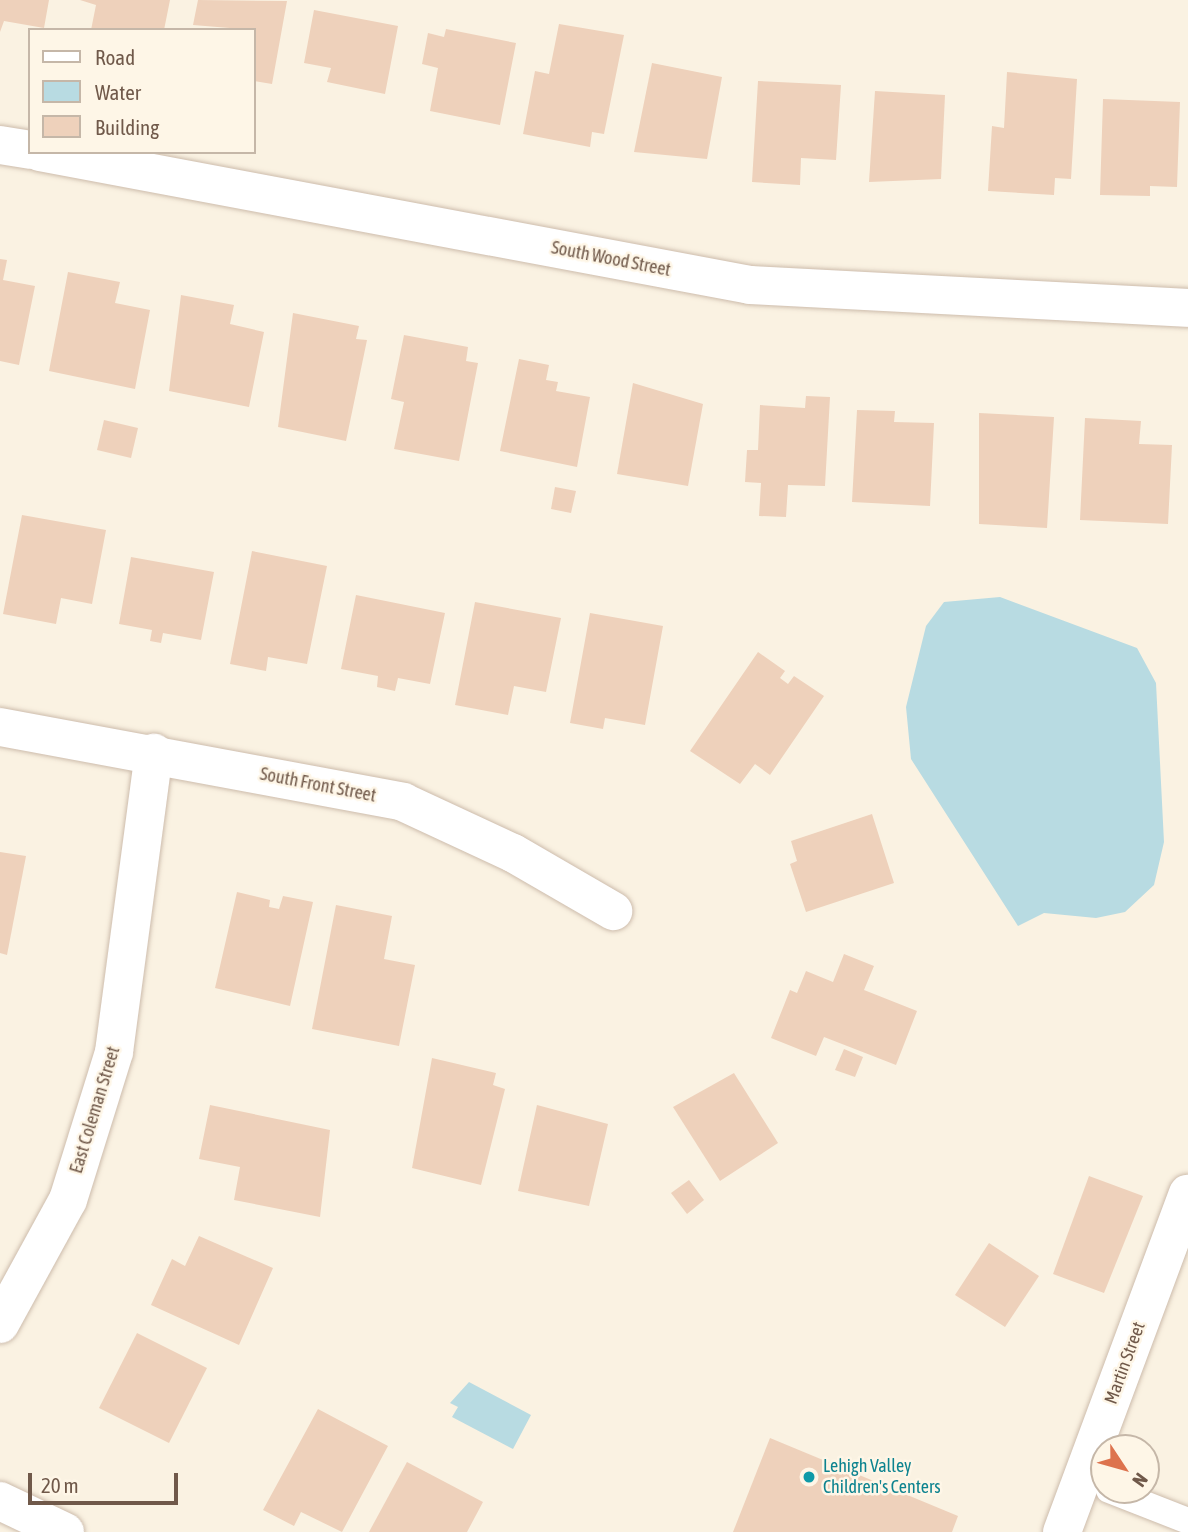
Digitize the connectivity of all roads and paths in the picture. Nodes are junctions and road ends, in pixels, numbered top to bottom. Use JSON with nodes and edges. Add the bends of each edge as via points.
{"nodes":[{"id":1,"x":0,"y":145,"type":"edge"},
{"id":2,"x":28,"y":150,"type":"edge"},
{"id":3,"x":51,"y":154,"type":"edge"},
{"id":4,"x":1188,"y":308,"type":"edge"},
{"id":5,"x":0,"y":727,"type":"edge"},
{"id":6,"x":154,"y":753,"type":"junction"},
{"id":7,"x":613,"y":911,"type":"dead end"},
{"id":8,"x":1188,"y":1194,"type":"edge"},
{"id":9,"x":0,"y":1324,"type":"edge"},
{"id":10,"x":1115,"y":1434,"type":"edge"},
{"id":11,"x":1090,"y":1497,"type":"edge"},
{"id":12,"x":0,"y":1501,"type":"edge"},
{"id":13,"x":1145,"y":1504,"type":"edge"},
{"id":14,"x":1188,"y":1521,"type":"edge"},
{"id":15,"x":65,"y":1532,"type":"edge"},
{"id":16,"x":1062,"y":1532,"type":"edge"}],
"edges":[{"from":1,"to":2,"type":"street"},
{"from":3,"to":4,"type":"street","name":"South Wood Street","via":[[750,285]]},
{"from":5,"to":6,"type":"street","name":"South Front Street"},
{"from":6,"to":7,"type":"street","name":"South Front Street","via":[[403,802],[513,853]]},
{"from":6,"to":9,"type":"street","name":"East Coleman Street","via":[[114,1052],[68,1200]]},
{"from":8,"to":10,"type":"street","name":"Martin Street"},
{"from":11,"to":16,"type":"street","name":"Martin Street"},
{"from":12,"to":15,"type":"street"},
{"from":13,"to":14,"type":"lane"}]}
